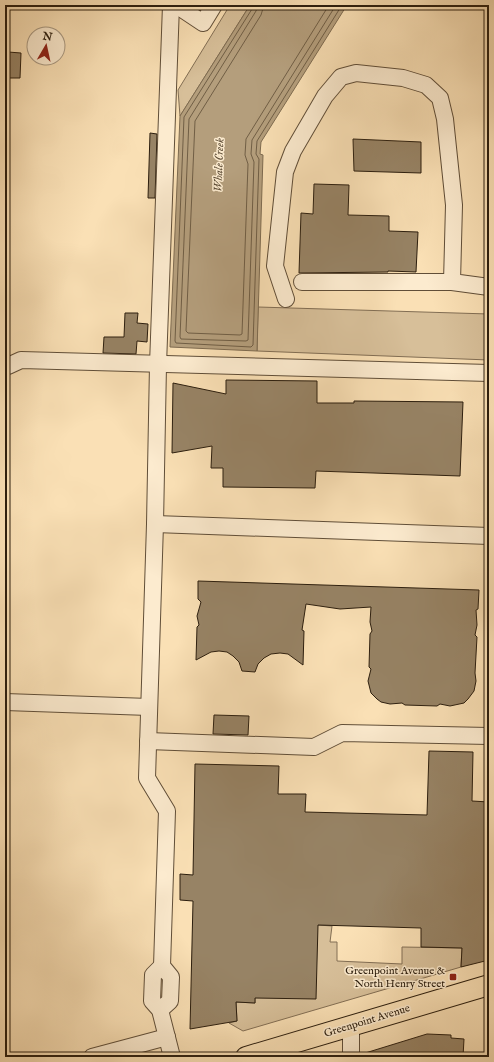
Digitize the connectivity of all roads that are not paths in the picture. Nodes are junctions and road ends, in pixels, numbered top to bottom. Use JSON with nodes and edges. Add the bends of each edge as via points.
{"nodes":[{"id":1,"x":171,"y":5,"type":"edge"},
{"id":2,"x":176,"y":5,"type":"edge"},
{"id":3,"x":214,"y":5,"type":"edge"},
{"id":4,"x":302,"y":282,"type":"dead end"},
{"id":5,"x":452,"y":282,"type":"junction"},
{"id":6,"x":489,"y":287,"type":"edge"},
{"id":7,"x":286,"y":299,"type":"dead end"},
{"id":8,"x":158,"y":365,"type":"junction"},
{"id":9,"x":5,"y":366,"type":"edge"},
{"id":10,"x":489,"y":373,"type":"edge"},
{"id":11,"x":155,"y":524,"type":"junction"},
{"id":12,"x":489,"y":536,"type":"edge"},
{"id":13,"x":5,"y":702,"type":"edge"},
{"id":14,"x":149,"y":707,"type":"junction"},
{"id":15,"x":489,"y":736,"type":"edge"},
{"id":16,"x":148,"y":741,"type":"junction"},
{"id":17,"x":489,"y":985,"type":"edge"},
{"id":18,"x":351,"y":1026,"type":"junction"},
{"id":19,"x":167,"y":1038,"type":"junction"},
{"id":20,"x":92,"y":1057,"type":"edge"},
{"id":21,"x":172,"y":1057,"type":"edge"},
{"id":22,"x":246,"y":1057,"type":"edge"},
{"id":23,"x":351,"y":1057,"type":"edge"}],
"edges":[{"from":1,"to":8,"type":"street"},
{"from":2,"to":3,"type":"street","via":[[203,23]]},
{"from":4,"to":5,"type":"street"},
{"from":5,"to":6,"type":"street"},
{"from":5,"to":7,"type":"street","via":[[454,205],[445,119],[440,98],[426,85],[403,78],[356,73],[341,77],[325,96],[293,151],[285,172],[275,266]]},
{"from":8,"to":9,"type":"street","via":[[21,360]]},
{"from":8,"to":10,"type":"street"},
{"from":8,"to":11,"type":"street"},
{"from":11,"to":12,"type":"street"},
{"from":11,"to":14,"type":"street"},
{"from":13,"to":14,"type":"street"},
{"from":14,"to":16,"type":"street"},
{"from":15,"to":16,"type":"street","via":[[342,733],[314,747]]},
{"from":16,"to":19,"type":"street","via":[[147,778],[168,811],[162,966],[171,977],[170,1001],[160,1010]]},
{"from":17,"to":18,"type":"main road","name":"Greenpoint Avenue"},
{"from":18,"to":22,"type":"main road","name":"Greenpoint Avenue"},
{"from":18,"to":23,"type":"street"},
{"from":19,"to":20,"type":"street"},
{"from":19,"to":21,"type":"street"}]}
